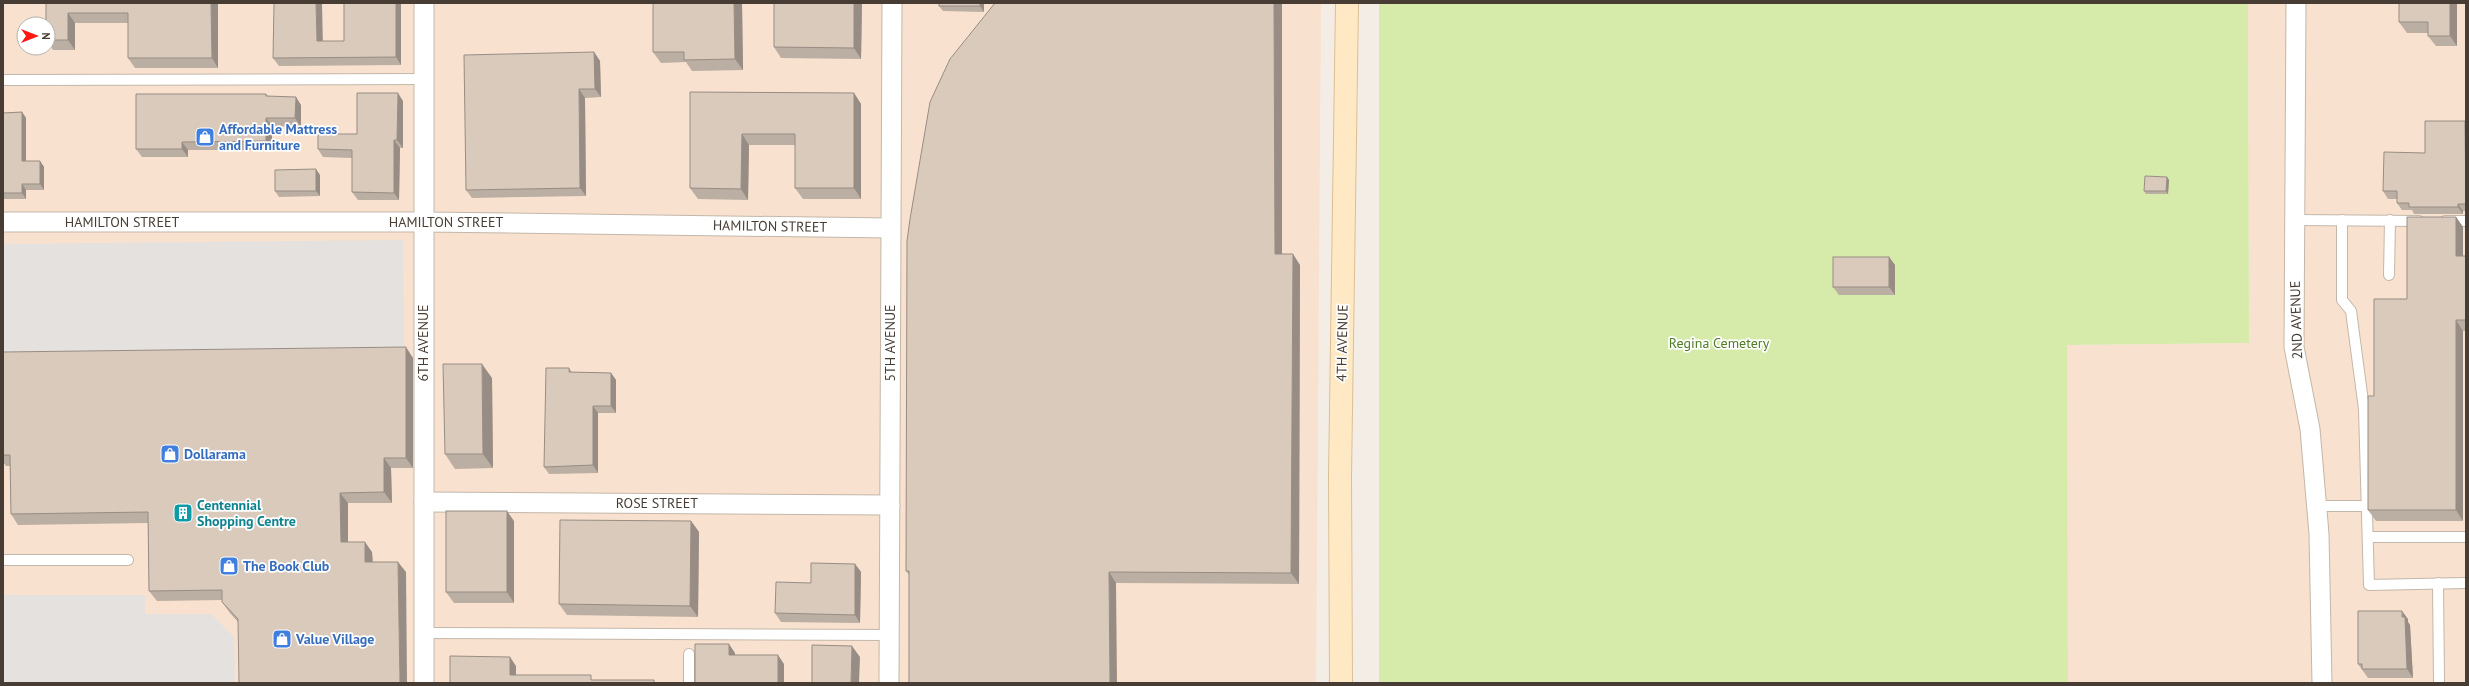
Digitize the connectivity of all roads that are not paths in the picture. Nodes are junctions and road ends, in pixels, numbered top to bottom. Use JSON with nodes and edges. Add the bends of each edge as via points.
{"nodes":[{"id":1,"x":424,"y":3,"type":"edge"},
{"id":2,"x":892,"y":3,"type":"edge"},
{"id":3,"x":1347,"y":3,"type":"edge"},
{"id":4,"x":2296,"y":3,"type":"edge"},
{"id":5,"x":424,"y":79,"type":"junction"},
{"id":6,"x":3,"y":80,"type":"edge"},
{"id":7,"x":2295,"y":220,"type":"junction"},
{"id":8,"x":2342,"y":220,"type":"junction"},
{"id":9,"x":2390,"y":220,"type":"junction"},
{"id":10,"x":2466,"y":221,"type":"edge"},
{"id":11,"x":3,"y":222,"type":"edge"},
{"id":12,"x":424,"y":222,"type":"junction"},
{"id":13,"x":890,"y":228,"type":"junction"},
{"id":14,"x":2389,"y":275,"type":"dead end"},
{"id":15,"x":424,"y":502,"type":"junction"},
{"id":16,"x":890,"y":505,"type":"junction"},
{"id":17,"x":2317,"y":506,"type":"junction"},
{"id":18,"x":2365,"y":506,"type":"junction"},
{"id":19,"x":2368,"y":537,"type":"junction"},
{"id":20,"x":2466,"y":537,"type":"edge"},
{"id":21,"x":3,"y":560,"type":"edge"},
{"id":22,"x":128,"y":560,"type":"dead end"},
{"id":23,"x":2438,"y":583,"type":"junction"},
{"id":24,"x":2466,"y":583,"type":"edge"},
{"id":25,"x":424,"y":633,"type":"junction"},
{"id":26,"x":890,"y":635,"type":"junction"},
{"id":27,"x":689,"y":654,"type":"dead end"},
{"id":28,"x":424,"y":683,"type":"edge"},
{"id":29,"x":689,"y":683,"type":"edge"},
{"id":30,"x":889,"y":683,"type":"edge"},
{"id":31,"x":1341,"y":683,"type":"edge"},
{"id":32,"x":2322,"y":683,"type":"edge"},
{"id":33,"x":2439,"y":683,"type":"edge"}],
"edges":[{"from":1,"to":5,"type":"street","name":"6TH AVENUE"},
{"from":2,"to":13,"type":"street","name":"5TH AVENUE"},
{"from":3,"to":31,"type":"main road","name":"4TH AVENUE","via":[[1340,477]]},
{"from":4,"to":7,"type":"street","name":"2ND AVENUE"},
{"from":5,"to":6,"type":"lane"},
{"from":5,"to":12,"type":"street","name":"6TH AVENUE"},
{"from":7,"to":8,"type":"lane"},
{"from":7,"to":17,"type":"street","name":"2ND AVENUE","via":[[2294,347],[2310,429]]},
{"from":8,"to":9,"type":"lane"},
{"from":8,"to":18,"type":"lane","via":[[2342,300],[2351,311],[2364,409]]},
{"from":9,"to":10,"type":"lane"},
{"from":9,"to":14,"type":"lane"},
{"from":11,"to":12,"type":"street","name":"HAMILTON STREET"},
{"from":12,"to":13,"type":"street","name":"HAMILTON STREET"},
{"from":12,"to":15,"type":"street","name":"6TH AVENUE"},
{"from":13,"to":16,"type":"street","name":"5TH AVENUE"},
{"from":15,"to":16,"type":"street","name":"ROSE STREET"},
{"from":15,"to":25,"type":"street","name":"6TH AVENUE"},
{"from":16,"to":26,"type":"street","name":"5TH AVENUE"},
{"from":17,"to":18,"type":"lane"},
{"from":17,"to":32,"type":"street","name":"2ND AVENUE"},
{"from":18,"to":19,"type":"lane"},
{"from":19,"to":20,"type":"lane"},
{"from":19,"to":23,"type":"lane","via":[[2369,585]]},
{"from":21,"to":22,"type":"lane"},
{"from":23,"to":24,"type":"lane"},
{"from":23,"to":33,"type":"lane"},
{"from":25,"to":26,"type":"lane"},
{"from":25,"to":28,"type":"street","name":"6TH AVENUE"},
{"from":26,"to":30,"type":"street","name":"5TH AVENUE"},
{"from":27,"to":29,"type":"lane"}]}
